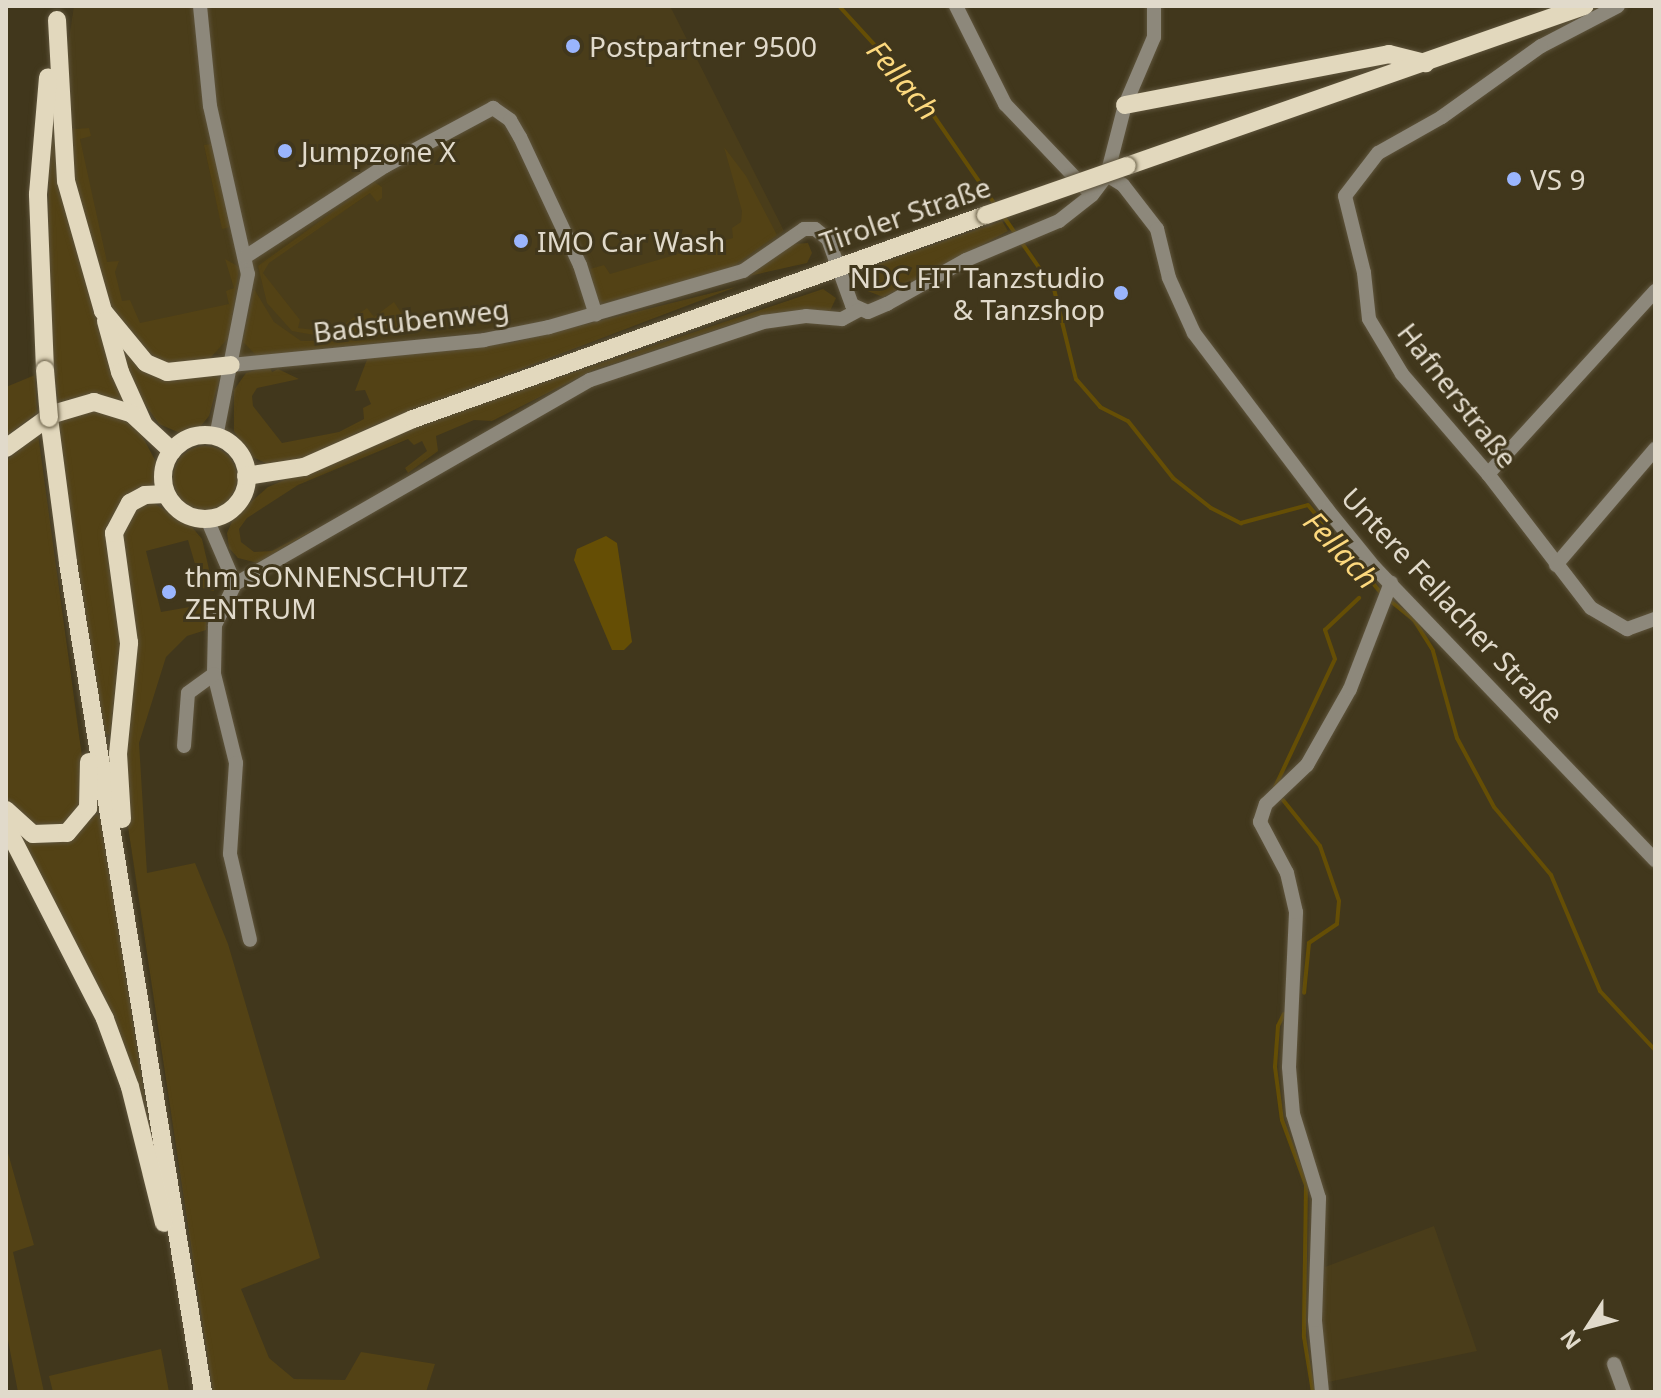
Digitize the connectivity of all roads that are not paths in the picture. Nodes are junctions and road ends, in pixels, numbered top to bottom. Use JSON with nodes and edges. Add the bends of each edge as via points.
{"nodes":[{"id":1,"x":200,"y":6,"type":"edge"},
{"id":2,"x":956,"y":6,"type":"edge"},
{"id":3,"x":1154,"y":6,"type":"edge"},
{"id":4,"x":1585,"y":6,"type":"edge"},
{"id":5,"x":1618,"y":6,"type":"edge"},
{"id":6,"x":58,"y":13,"type":"edge"},
{"id":7,"x":1426,"y":63,"type":"junction"},
{"id":8,"x":1125,"y":105,"type":"junction"},
{"id":9,"x":1107,"y":175,"type":"junction"},
{"id":10,"x":1092,"y":195,"type":"junction"},
{"id":11,"x":245,"y":257,"type":"junction"},
{"id":12,"x":840,"y":266,"type":"junction"},
{"id":13,"x":1655,"y":291,"type":"edge"},
{"id":14,"x":859,"y":310,"type":"junction"},
{"id":15,"x":103,"y":311,"type":"junction"},
{"id":16,"x":596,"y":315,"type":"junction"},
{"id":17,"x":231,"y":365,"type":"junction"},
{"id":18,"x":143,"y":423,"type":"junction"},
{"id":19,"x":216,"y":437,"type":"junction"},
{"id":20,"x":6,"y":448,"type":"edge"},
{"id":21,"x":1655,"y":449,"type":"edge"},
{"id":22,"x":172,"y":451,"type":"junction"},
{"id":23,"x":1488,"y":474,"type":"junction"},
{"id":24,"x":246,"y":476,"type":"junction"},
{"id":25,"x":166,"y":494,"type":"junction"},
{"id":26,"x":207,"y":519,"type":"junction"},
{"id":27,"x":1556,"y":565,"type":"junction"},
{"id":28,"x":235,"y":584,"type":"junction"},
{"id":29,"x":1387,"y":593,"type":"junction"},
{"id":30,"x":1655,"y":619,"type":"edge"},
{"id":31,"x":214,"y":674,"type":"junction"},
{"id":32,"x":91,"y":700,"type":"junction"},
{"id":33,"x":184,"y":746,"type":"dead end"},
{"id":34,"x":6,"y":810,"type":"edge"},
{"id":35,"x":6,"y":826,"type":"edge"},
{"id":36,"x":1655,"y":860,"type":"edge"},
{"id":37,"x":121,"y":885,"type":"junction"},
{"id":38,"x":250,"y":940,"type":"dead end"},
{"id":39,"x":191,"y":1312,"type":"junction"},
{"id":40,"x":1614,"y":1364,"type":"dead end"},
{"id":41,"x":203,"y":1392,"type":"edge"},
{"id":42,"x":1322,"y":1392,"type":"edge"},
{"id":43,"x":1624,"y":1392,"type":"edge"}],
"edges":[{"from":1,"to":11,"type":"street","via":[[210,106]]},
{"from":2,"to":10,"type":"street","via":[[1005,104]]},
{"from":3,"to":8,"type":"street","via":[[1154,37]]},
{"from":4,"to":7,"type":"main road","name":"Tiroler Straße"},
{"from":5,"to":23,"type":"street","name":"Hafnerstraße","via":[[1541,46],[1442,117],[1378,153],[1345,196],[1369,319],[1378,337],[1414,391]]},
{"from":6,"to":15,"type":"main road","via":[[66,181]]},
{"from":6,"to":32,"type":"main road","bridge":true,"via":[[38,194],[45,370]]},
{"from":7,"to":8,"type":"main road","via":[[1389,54]]},
{"from":7,"to":12,"type":"main road","name":"Tiroler Straße","bridge":true},
{"from":8,"to":9,"type":"street"},
{"from":9,"to":10,"type":"street"},
{"from":9,"to":29,"type":"street","name":"Untere Fellacher Straße","via":[[1123,185],[1157,229],[1169,278],[1194,333]]},
{"from":10,"to":14,"type":"street","via":[[1059,221],[887,304]]},
{"from":11,"to":16,"type":"street","via":[[385,166],[493,108],[510,120],[520,137],[580,265]]},
{"from":11,"to":17,"type":"street","via":[[245,300]]},
{"from":12,"to":14,"type":"street","via":[[848,298]]},
{"from":12,"to":16,"type":"street","name":"Badstubenweg","via":[[828,239],[804,229],[743,271]]},
{"from":12,"to":24,"type":"main road","name":"Tiroler Straße","via":[[413,419],[304,467]]},
{"from":13,"to":23,"type":"street"},
{"from":14,"to":28,"type":"street","via":[[842,319],[806,316],[763,322],[590,380]]},
{"from":15,"to":17,"type":"main road","via":[[146,363],[167,372]]},
{"from":15,"to":18,"type":"main road","via":[[120,372]]},
{"from":16,"to":17,"type":"street","name":"Badstubenweg","via":[[484,340]]},
{"from":17,"to":19,"type":"street"},
{"from":18,"to":20,"type":"main road","via":[[112,406],[70,406],[36,423]]},
{"from":18,"to":22,"type":"main road"},
{"from":19,"to":22,"type":"main road","via":[[187,439]]},
{"from":19,"to":24,"type":"main road","via":[[236,450]]},
{"from":21,"to":27,"type":"street"},
{"from":22,"to":25,"type":"main road","via":[[163,473]]},
{"from":23,"to":27,"type":"street","name":"Hafnerstraße"},
{"from":24,"to":26,"type":"main road","via":[[239,501]]},
{"from":25,"to":26,"type":"main road","via":[[181,512]]},
{"from":25,"to":37,"type":"main road","via":[[145,495],[130,503],[114,533],[129,643],[118,754],[127,850]]},
{"from":26,"to":28,"type":"street"},
{"from":27,"to":30,"type":"street","name":"Hafnerstraße","via":[[1591,608],[1617,627],[1636,630]]},
{"from":28,"to":31,"type":"street","via":[[215,625]]},
{"from":29,"to":36,"type":"street","name":"Untere Fellacher Straße"},
{"from":29,"to":42,"type":"street","via":[[1350,689],[1307,765],[1266,804],[1260,822],[1287,873],[1296,912],[1289,1067],[1293,1114],[1319,1198],[1315,1320]]},
{"from":31,"to":33,"type":"street","via":[[188,693]]},
{"from":31,"to":38,"type":"street","via":[[236,763],[230,854]]},
{"from":32,"to":34,"type":"main road","via":[[86,740],[92,784],[79,823],[52,837],[33,834]]},
{"from":32,"to":37,"type":"main road"},
{"from":35,"to":39,"type":"main road","via":[[110,1033],[149,1153],[177,1296]]},
{"from":37,"to":39,"type":"main road"},
{"from":39,"to":41,"type":"main road"},
{"from":40,"to":43,"type":"street"}]}
